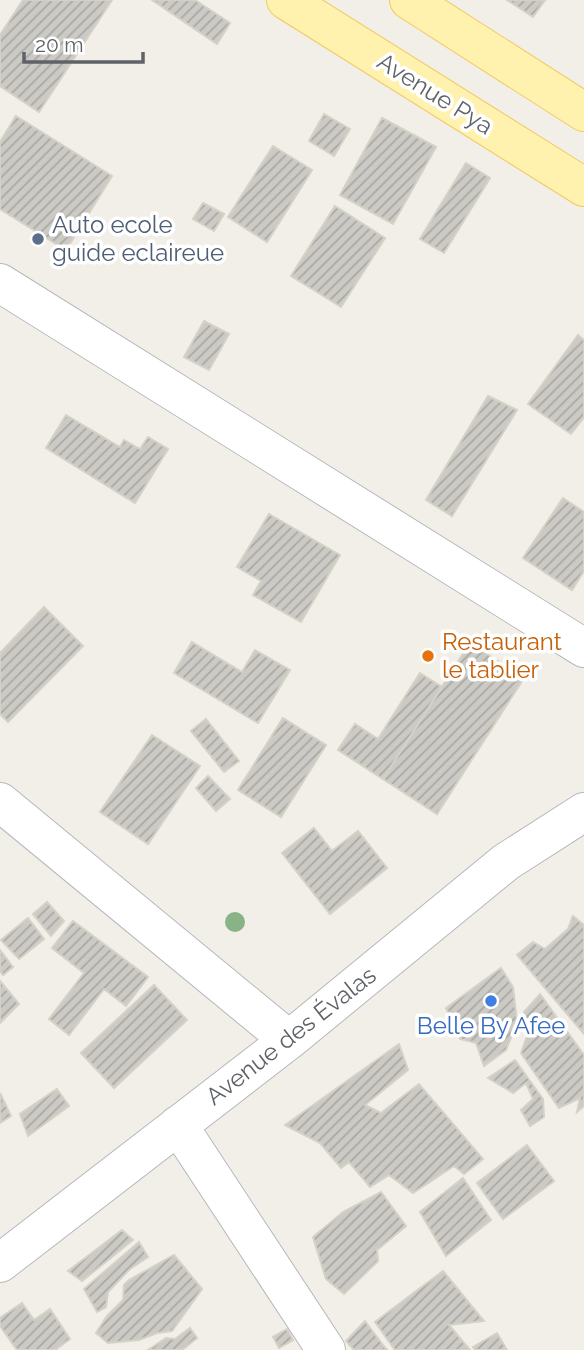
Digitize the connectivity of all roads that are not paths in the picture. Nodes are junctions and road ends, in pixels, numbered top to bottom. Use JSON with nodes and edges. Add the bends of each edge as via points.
{"nodes":[{"id":1,"x":286,"y":0,"type":"edge"},
{"id":2,"x":409,"y":0,"type":"edge"},
{"id":3,"x":584,"y":112,"type":"edge"},
{"id":4,"x":584,"y":187,"type":"edge"},
{"id":5,"x":0,"y":283,"type":"edge"},
{"id":6,"x":584,"y":648,"type":"edge"},
{"id":7,"x":0,"y":802,"type":"edge"},
{"id":8,"x":584,"y":812,"type":"edge"},
{"id":9,"x":289,"y":1040,"type":"junction"},
{"id":10,"x":178,"y":1125,"type":"junction"},
{"id":11,"x":0,"y":1263,"type":"edge"},
{"id":12,"x":326,"y":1350,"type":"edge"}],
"edges":[{"from":1,"to":4,"type":"main road","name":"Avenue Pya"},
{"from":2,"to":3,"type":"main road"},
{"from":5,"to":6,"type":"street"},
{"from":7,"to":9,"type":"street"},
{"from":8,"to":9,"type":"street","name":"Avenue des Évalas","via":[[506,862]]},
{"from":9,"to":10,"type":"street","name":"Avenue des Évalas"},
{"from":10,"to":11,"type":"street","name":"Avenue des Évalas"},
{"from":10,"to":12,"type":"street"}]}
